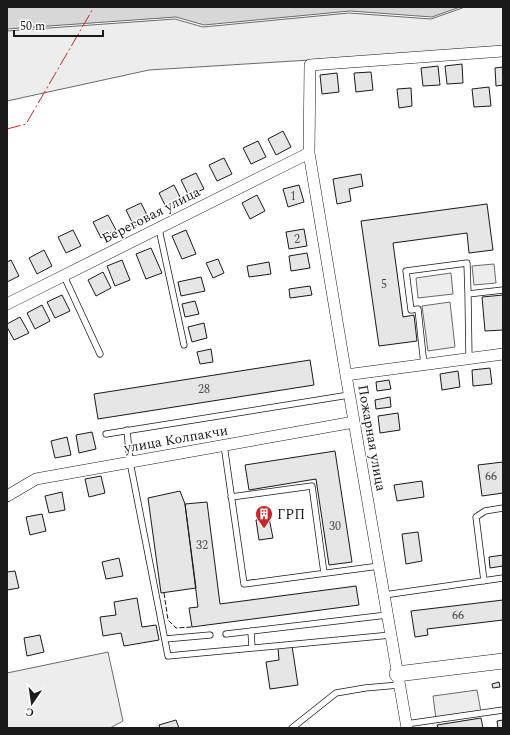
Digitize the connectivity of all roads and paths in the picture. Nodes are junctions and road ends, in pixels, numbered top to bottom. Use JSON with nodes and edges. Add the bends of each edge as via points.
{"nodes":[{"id":1,"x":503,"y":51,"type":"edge"},
{"id":2,"x":309,"y":154,"type":"junction"},
{"id":3,"x":159,"y":228,"type":"junction"},
{"id":4,"x":64,"y":276,"type":"junction"},
{"id":5,"x":503,"y":290,"type":"edge"},
{"id":6,"x":468,"y":294,"type":"junction"},
{"id":7,"x":7,"y":304,"type":"edge"},
{"id":8,"x":184,"y":345,"type":"dead end"},
{"id":9,"x":100,"y":354,"type":"dead end"},
{"id":10,"x":503,"y":354,"type":"edge"},
{"id":11,"x":469,"y":359,"type":"junction"},
{"id":12,"x":424,"y":365,"type":"junction"},
{"id":13,"x":346,"y":375,"type":"junction"},
{"id":14,"x":349,"y":395,"type":"junction"},
{"id":15,"x":354,"y":422,"type":"junction"},
{"id":16,"x":127,"y":430,"type":"junction"},
{"id":17,"x":106,"y":434,"type":"dead end"},
{"id":18,"x":224,"y":445,"type":"junction"},
{"id":19,"x":130,"y":462,"type":"junction"},
{"id":20,"x":7,"y":496,"type":"edge"},
{"id":21,"x":231,"y":498,"type":"junction"},
{"id":22,"x":503,"y":508,"type":"edge"},
{"id":23,"x":379,"y":566,"type":"junction"},
{"id":24,"x":324,"y":573,"type":"junction"},
{"id":25,"x":503,"y":578,"type":"edge"},
{"id":26,"x":484,"y":581,"type":"junction"},
{"id":27,"x":384,"y":595,"type":"junction"},
{"id":28,"x":387,"y":615,"type":"junction"},
{"id":29,"x":250,"y":631,"type":"junction"},
{"id":30,"x":226,"y":634,"type":"dead end"},
{"id":31,"x":210,"y":635,"type":"dead end"},
{"id":32,"x":391,"y":636,"type":"junction"},
{"id":33,"x":165,"y":639,"type":"junction"},
{"id":34,"x":252,"y":648,"type":"junction"},
{"id":35,"x":503,"y":661,"type":"edge"},
{"id":36,"x":398,"y":679,"type":"junction"},
{"id":37,"x":503,"y":710,"type":"edge"},
{"id":38,"x":407,"y":726,"type":"edge"},
{"id":39,"x":292,"y":728,"type":"edge"}],
"edges":[{"from":1,"to":2,"type":"street","name":"Пожарная улица","via":[[310,65]]},
{"from":2,"to":3,"type":"street","name":"Береговая улица"},
{"from":2,"to":13,"type":"street","name":"Пожарная улица"},
{"from":3,"to":4,"type":"street","name":"Береговая улица"},
{"from":3,"to":8,"type":"lane"},
{"from":4,"to":7,"type":"street","name":"Береговая улица"},
{"from":4,"to":9,"type":"lane"},
{"from":5,"to":6,"type":"lane"},
{"from":6,"to":11,"type":"lane"},
{"from":6,"to":12,"type":"lane","via":[[467,263],[406,272],[411,310],[418,309]]},
{"from":10,"to":11,"type":"street"},
{"from":11,"to":12,"type":"street"},
{"from":12,"to":13,"type":"street"},
{"from":13,"to":14,"type":"street","name":"Пожарная улица"},
{"from":14,"to":15,"type":"street","name":"Пожарная улица"},
{"from":14,"to":16,"type":"lane"},
{"from":15,"to":18,"type":"street","name":"улица Колпакчи"},
{"from":15,"to":23,"type":"street","name":"Пожарная улица"},
{"from":16,"to":17,"type":"lane"},
{"from":16,"to":19,"type":"lane"},
{"from":18,"to":19,"type":"street","name":"улица Колпакчи"},
{"from":18,"to":21,"type":"lane"},
{"from":19,"to":20,"type":"street","name":"улица Колпакчи","via":[[36,479]]},
{"from":19,"to":33,"type":"lane"},
{"from":21,"to":24,"type":"lane","via":[[244,584]]},
{"from":21,"to":24,"type":"lane","via":[[312,486]]},
{"from":22,"to":26,"type":"lane","via":[[485,511],[476,517]]},
{"from":23,"to":24,"type":"lane"},
{"from":23,"to":27,"type":"street","name":"Пожарная улица"},
{"from":25,"to":26,"type":"lane"},
{"from":26,"to":27,"type":"lane"},
{"from":27,"to":28,"type":"street","name":"Пожарная улица"},
{"from":28,"to":29,"type":"lane"},
{"from":28,"to":32,"type":"street","name":"Пожарная улица"},
{"from":29,"to":30,"type":"lane"},
{"from":29,"to":34,"type":"lane"},
{"from":31,"to":33,"type":"lane"},
{"from":32,"to":34,"type":"lane"},
{"from":32,"to":36,"type":"street","name":"Пожарная улица"},
{"from":33,"to":34,"type":"lane","via":[[168,656]]},
{"from":35,"to":36,"type":"street"},
{"from":36,"to":38,"type":"street","name":"Пожарная улица"},
{"from":36,"to":39,"type":"lane","via":[[336,693]]},
{"from":37,"to":38,"type":"lane"}]}
